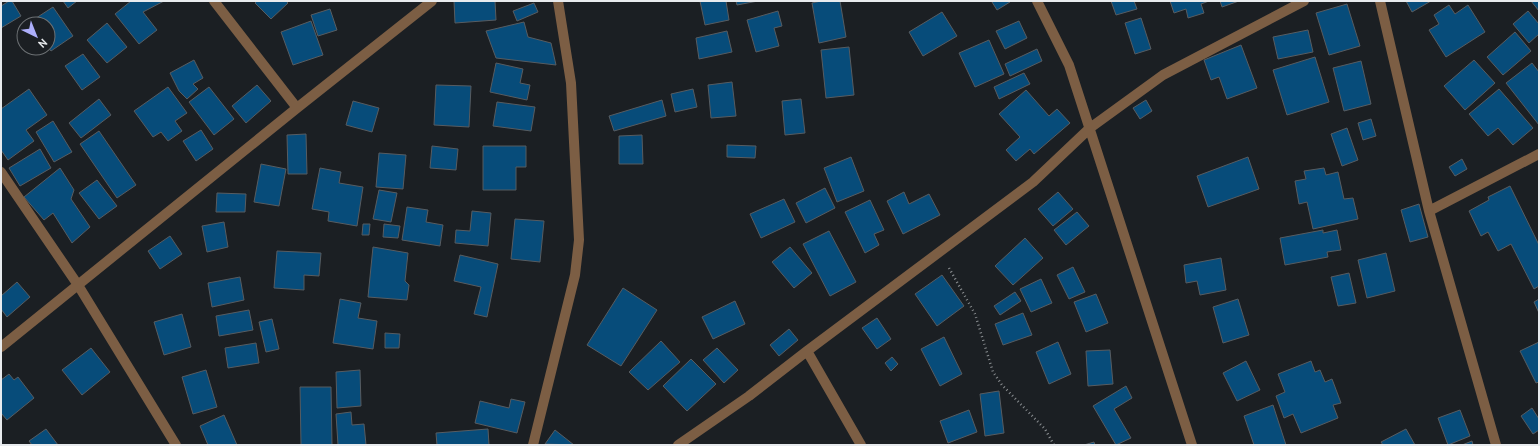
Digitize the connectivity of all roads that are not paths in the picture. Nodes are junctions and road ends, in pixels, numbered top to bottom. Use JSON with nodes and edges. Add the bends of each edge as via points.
{"nodes":[{"id":1,"x":214,"y":1,"type":"edge"},
{"id":2,"x":432,"y":1,"type":"edge"},
{"id":3,"x":558,"y":1,"type":"edge"},
{"id":4,"x":1037,"y":1,"type":"edge"},
{"id":5,"x":1304,"y":1,"type":"edge"},
{"id":6,"x":1380,"y":1,"type":"edge"},
{"id":7,"x":297,"y":108,"type":"junction"},
{"id":8,"x":1090,"y":128,"type":"junction"},
{"id":9,"x":1539,"y":154,"type":"edge"},
{"id":10,"x":1,"y":172,"type":"edge"},
{"id":11,"x":1429,"y":211,"type":"junction"},
{"id":12,"x":78,"y":285,"type":"junction"},
{"id":13,"x":1,"y":347,"type":"edge"},
{"id":14,"x":807,"y":350,"type":"junction"},
{"id":15,"x":176,"y":445,"type":"edge"},
{"id":16,"x":533,"y":445,"type":"edge"},
{"id":17,"x":678,"y":445,"type":"edge"},
{"id":18,"x":861,"y":445,"type":"edge"},
{"id":19,"x":1192,"y":445,"type":"edge"},
{"id":20,"x":1496,"y":445,"type":"edge"}],
"edges":[{"from":1,"to":7,"type":"street"},
{"from":2,"to":7,"type":"street"},
{"from":3,"to":16,"type":"street","via":[[571,83],[579,240],[575,275]]},
{"from":4,"to":8,"type":"street","via":[[1069,65]]},
{"from":5,"to":8,"type":"street","via":[[1163,75]]},
{"from":6,"to":11,"type":"street"},
{"from":7,"to":12,"type":"street"},
{"from":8,"to":14,"type":"street","via":[[1033,182]]},
{"from":8,"to":19,"type":"street"},
{"from":9,"to":11,"type":"street"},
{"from":10,"to":12,"type":"street"},
{"from":11,"to":20,"type":"street"},
{"from":12,"to":13,"type":"street"},
{"from":12,"to":15,"type":"street"},
{"from":14,"to":17,"type":"street","via":[[749,396]]},
{"from":14,"to":18,"type":"street"}]}
